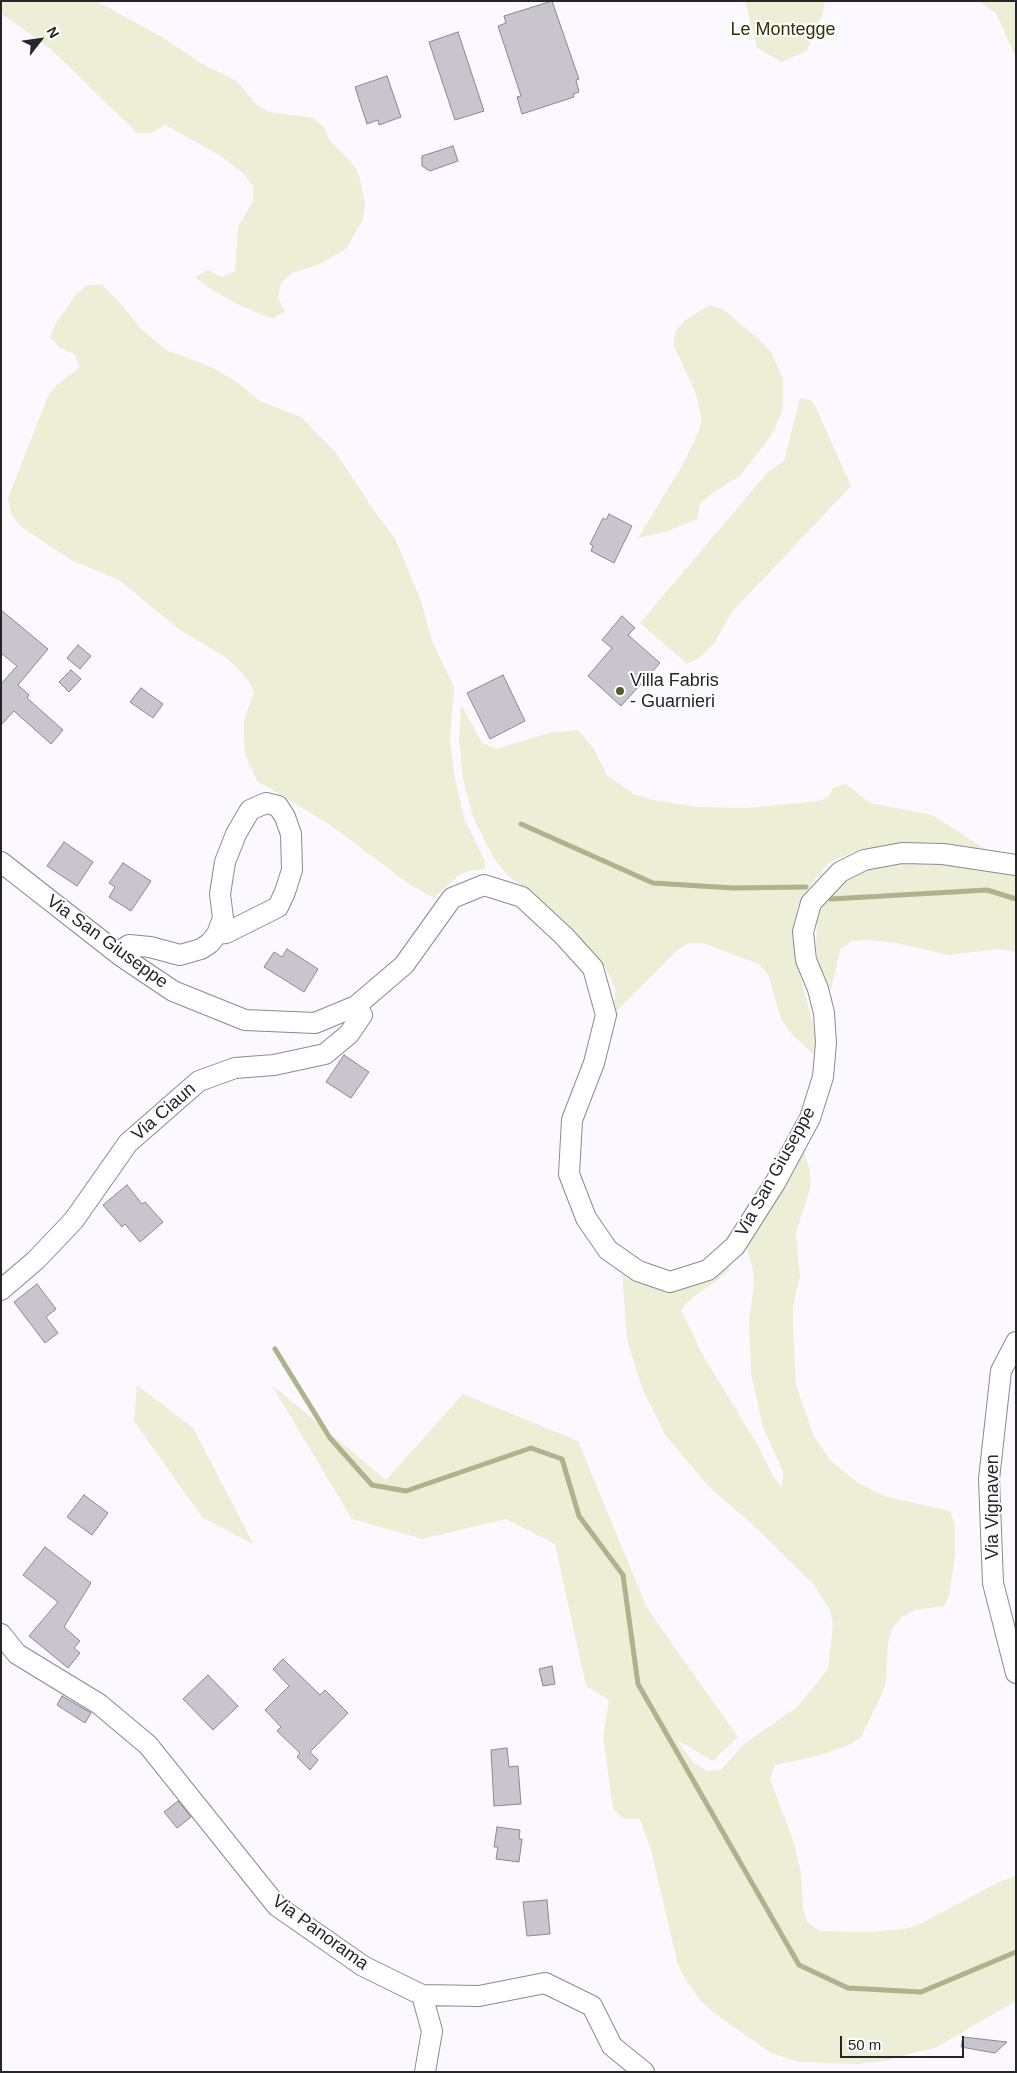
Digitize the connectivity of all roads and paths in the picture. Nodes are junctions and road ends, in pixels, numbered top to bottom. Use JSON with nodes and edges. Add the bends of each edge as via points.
{"nodes":[{"id":1,"x":1,"y":862,"type":"edge"},
{"id":2,"x":1016,"y":865,"type":"edge"},
{"id":3,"x":217,"y":934,"type":"junction"},
{"id":4,"x":117,"y":953,"type":"junction"},
{"id":5,"x":356,"y":1006,"type":"junction"},
{"id":6,"x":1,"y":1290,"type":"edge"},
{"id":7,"x":1016,"y":1342,"type":"edge"},
{"id":8,"x":1,"y":1634,"type":"edge"},
{"id":9,"x":1016,"y":1673,"type":"edge"},
{"id":10,"x":422,"y":1995,"type":"junction"},
{"id":11,"x":425,"y":2072,"type":"edge"},
{"id":12,"x":644,"y":2072,"type":"edge"}],
"edges":[{"from":1,"to":4,"type":"street","name":"Via San Giuseppe"},
{"from":2,"to":5,"type":"street","name":"Via San Giuseppe","via":[[943,854],[902,853],[864,860],[840,872],[811,903],[803,932],[806,960],[824,1013],[826,1043],[822,1077],[810,1118],[735,1246],[708,1270],[670,1282],[638,1271],[608,1250],[586,1218],[569,1174],[572,1120],[594,1063],[606,1015],[593,968],[522,897],[484,885],[452,898],[404,965]]},
{"from":3,"to":3,"type":"street","via":[[226,933],[278,907],[292,870],[291,834],[278,806],[266,803],[250,810],[236,834],[225,862],[220,894],[223,918]]},
{"from":3,"to":4,"type":"street","via":[[201,948],[180,955],[129,945]]},
{"from":4,"to":5,"type":"street","name":"Via San Giuseppe","via":[[173,991],[245,1020],[316,1023]]},
{"from":5,"to":6,"type":"street","name":"Via Ciaun","via":[[362,1015],[348,1034],[325,1054],[274,1065],[235,1068],[199,1081],[128,1143],[74,1220],[36,1260]]},
{"from":7,"to":9,"type":"street","name":"Via Vignaven","via":[[1001,1371],[989,1479],[993,1583]]},
{"from":8,"to":10,"type":"street","name":"Via Panorama","via":[[17,1654],[98,1704],[148,1745],[277,1906],[363,1966]]},
{"from":10,"to":11,"type":"street","via":[[432,2031]]},
{"from":10,"to":12,"type":"street","name":"Via Panorama","via":[[479,1996],[545,1983],[592,2006],[612,2046]]}]}
